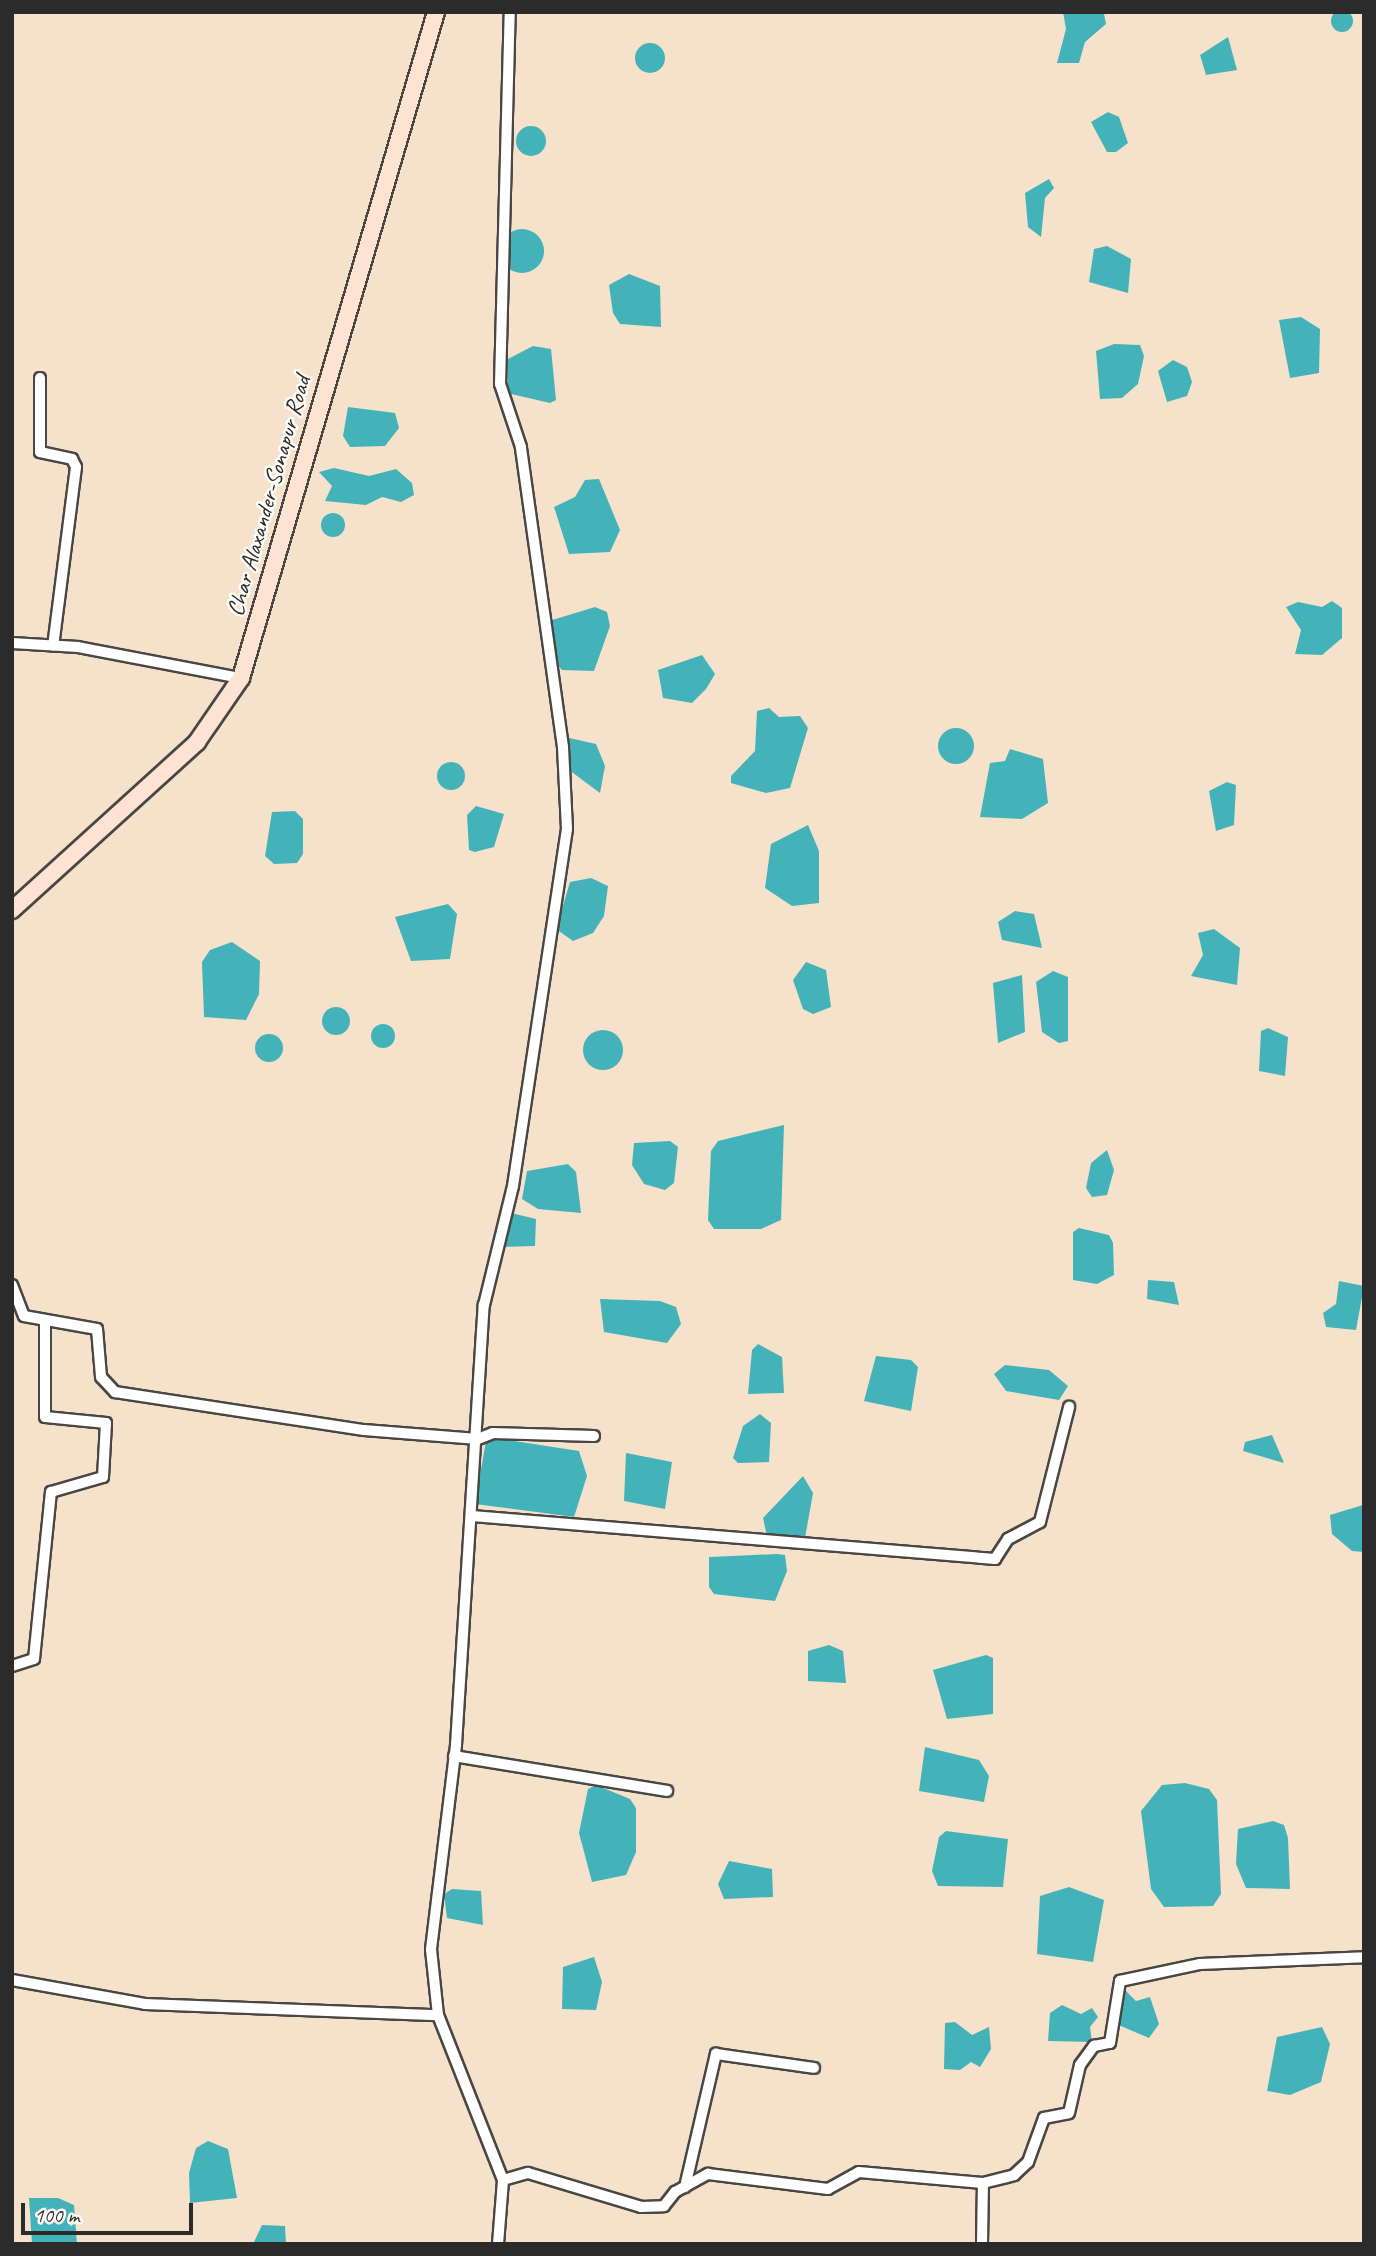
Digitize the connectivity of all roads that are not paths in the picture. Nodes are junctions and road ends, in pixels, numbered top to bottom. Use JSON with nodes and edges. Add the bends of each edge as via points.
{"nodes":[{"id":1,"x":436,"y":12,"type":"edge"},
{"id":2,"x":510,"y":12,"type":"edge"},
{"id":3,"x":40,"y":378,"type":"dead end"},
{"id":4,"x":12,"y":643,"type":"edge"},
{"id":5,"x":53,"y":646,"type":"junction"},
{"id":6,"x":241,"y":678,"type":"junction"},
{"id":7,"x":12,"y":910,"type":"edge"},
{"id":8,"x":12,"y":1285,"type":"edge"},
{"id":9,"x":45,"y":1322,"type":"junction"},
{"id":10,"x":1069,"y":1407,"type":"dead end"},
{"id":11,"x":594,"y":1436,"type":"dead end"},
{"id":12,"x":478,"y":1439,"type":"junction"},
{"id":13,"x":472,"y":1516,"type":"junction"},
{"id":14,"x":12,"y":1666,"type":"edge"},
{"id":15,"x":454,"y":1756,"type":"junction"},
{"id":16,"x":667,"y":1791,"type":"dead end"},
{"id":17,"x":1364,"y":1956,"type":"edge"},
{"id":18,"x":12,"y":1980,"type":"edge"},
{"id":19,"x":438,"y":2015,"type":"junction"},
{"id":20,"x":814,"y":2068,"type":"dead end"},
{"id":21,"x":503,"y":2180,"type":"junction"},
{"id":22,"x":983,"y":2183,"type":"junction"},
{"id":23,"x":685,"y":2187,"type":"junction"},
{"id":24,"x":498,"y":2244,"type":"edge"},
{"id":25,"x":982,"y":2244,"type":"edge"}],
"edges":[{"from":1,"to":6,"type":"main road","name":"Char Alaxander-Sonapur Road"},
{"from":2,"to":12,"type":"street","via":[[500,384],[522,447],[563,747],[567,829],[513,1186],[484,1305]]},
{"from":3,"to":5,"type":"street","via":[[40,452],[72,459],[76,467]]},
{"from":4,"to":5,"type":"street"},
{"from":5,"to":6,"type":"street"},
{"from":6,"to":7,"type":"main road","name":"Char Alaxander-Sonapur Road","via":[[197,742]]},
{"from":8,"to":9,"type":"street","via":[[17,1308]]},
{"from":9,"to":12,"type":"street","via":[[97,1329],[101,1377],[115,1392],[364,1430]]},
{"from":9,"to":14,"type":"street","via":[[45,1417],[106,1423],[103,1477],[51,1492],[34,1659]]},
{"from":10,"to":13,"type":"street","via":[[1040,1522],[1008,1539],[995,1559]]},
{"from":11,"to":12,"type":"street","via":[[494,1433]]},
{"from":12,"to":13,"type":"street"},
{"from":13,"to":15,"type":"street"},
{"from":15,"to":16,"type":"street"},
{"from":15,"to":19,"type":"street","via":[[430,1950]]},
{"from":17,"to":22,"type":"street","via":[[1200,1964],[1120,1982],[1111,2043],[1094,2046],[1080,2066],[1069,2113],[1044,2118],[1028,2162],[1013,2175]]},
{"from":18,"to":19,"type":"street","via":[[145,2004]]},
{"from":19,"to":21,"type":"street"},
{"from":20,"to":23,"type":"street","via":[[716,2054]]},
{"from":21,"to":23,"type":"street","via":[[528,2173],[641,2207],[664,2206]]},
{"from":21,"to":24,"type":"street"},
{"from":22,"to":23,"type":"street","via":[[859,2172],[828,2189],[708,2174]]},
{"from":22,"to":25,"type":"street"}]}
